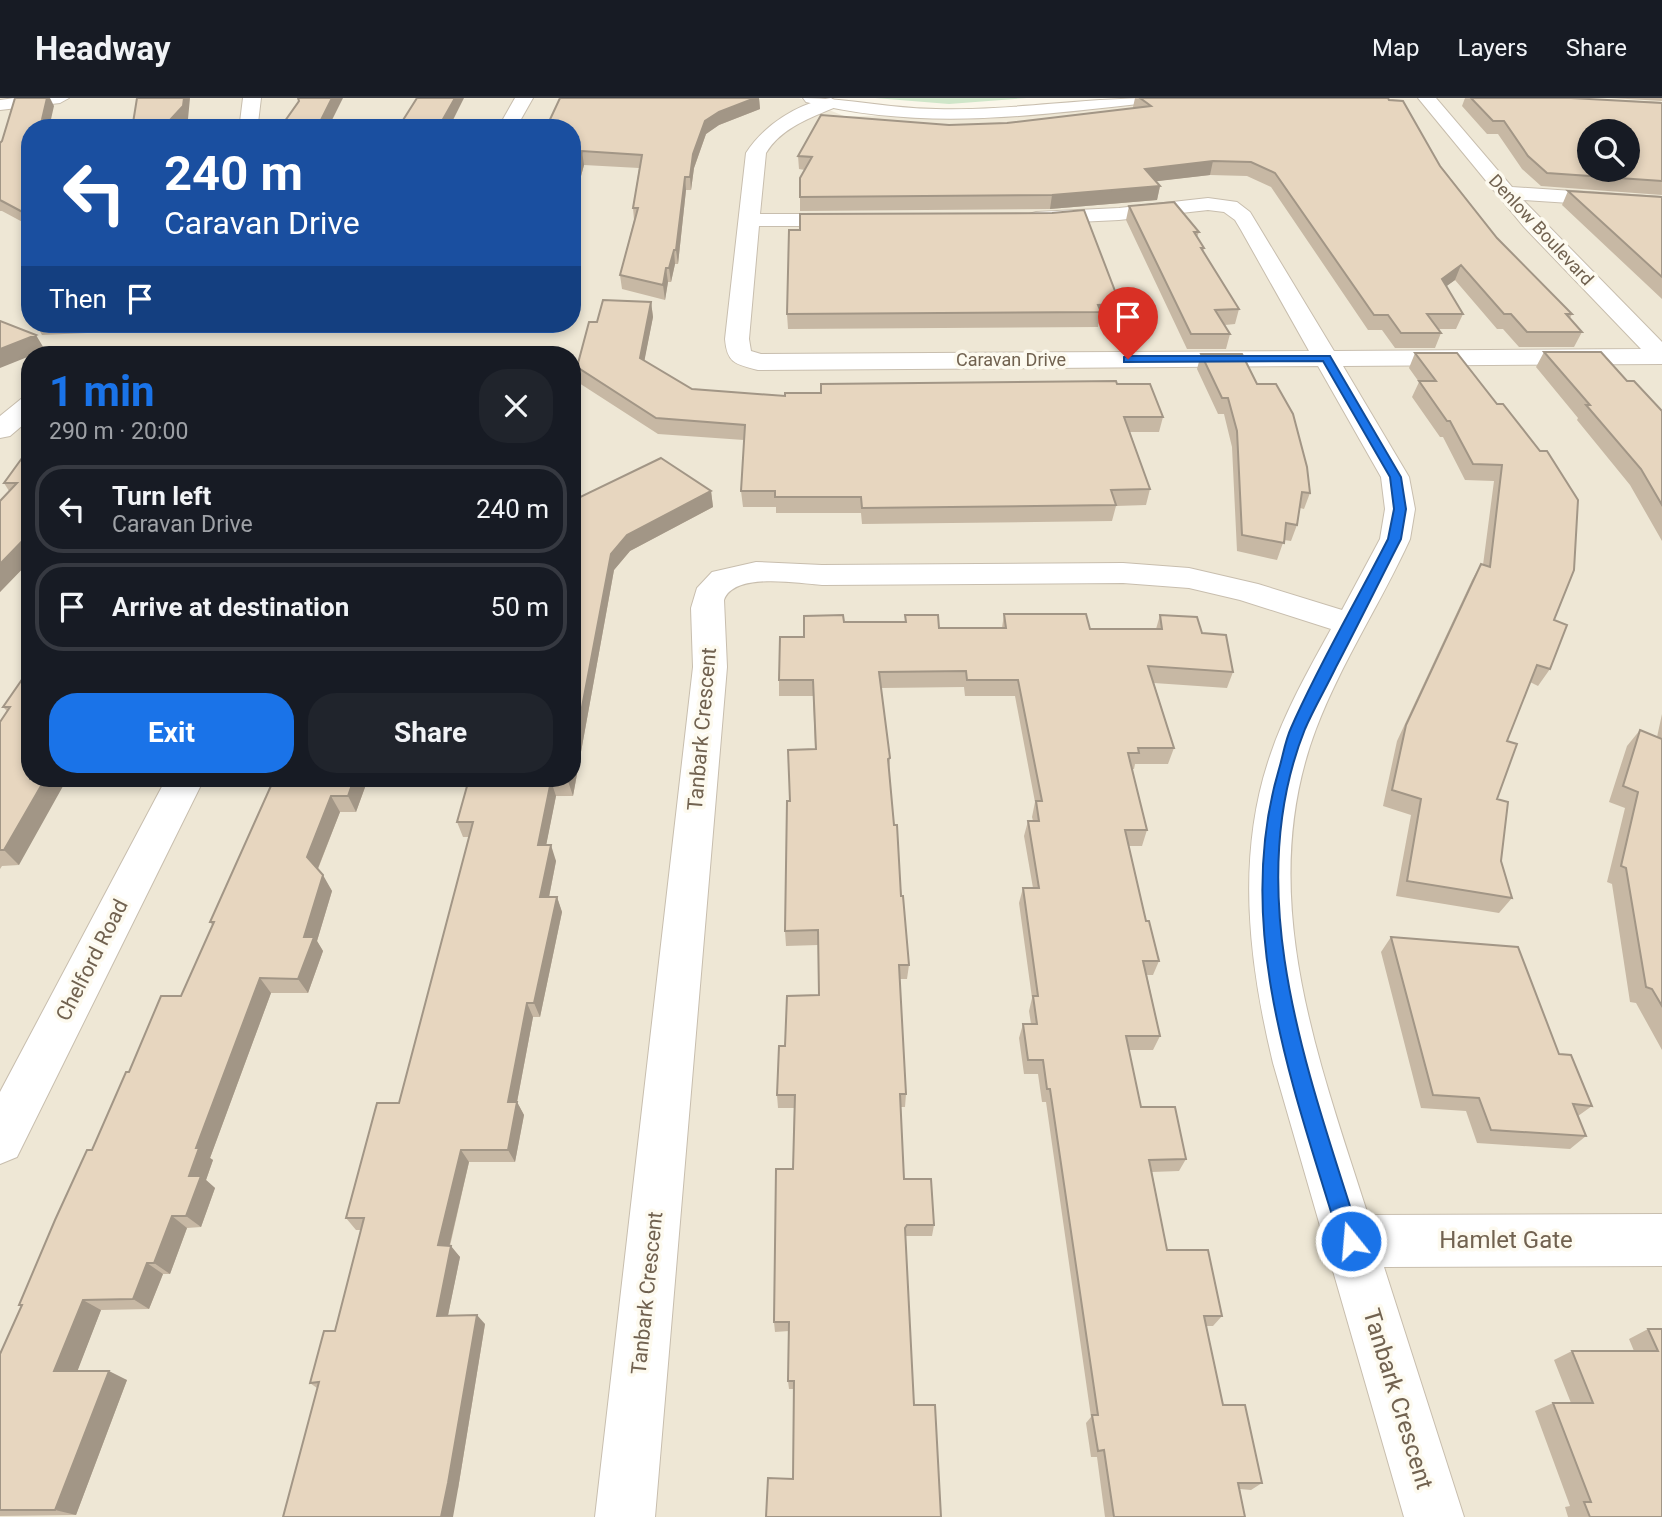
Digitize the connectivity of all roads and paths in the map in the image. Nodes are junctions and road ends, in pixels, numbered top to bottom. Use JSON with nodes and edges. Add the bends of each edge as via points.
{"nodes":[{"id":1,"x":60,"y":98,"type":"edge"},
{"id":2,"x":252,"y":98,"type":"edge"},
{"id":3,"x":524,"y":98,"type":"edge"},
{"id":4,"x":1147,"y":98,"type":"edge"},
{"id":5,"x":1427,"y":98,"type":"edge"},
{"id":6,"x":821,"y":101,"type":"edge"},
{"id":7,"x":0,"y":105,"type":"edge"},
{"id":8,"x":249,"y":119,"type":"edge"},
{"id":9,"x":512,"y":119,"type":"edge"},
{"id":10,"x":1506,"y":193,"type":"junction"},
{"id":11,"x":1662,"y":203,"type":"edge"},
{"id":12,"x":1009,"y":218,"type":"edge"},
{"id":13,"x":886,"y":219,"type":"edge"},
{"id":14,"x":750,"y":220,"type":"junction"},
{"id":15,"x":1662,"y":356,"type":"edge"},
{"id":16,"x":1326,"y":358,"type":"junction"},
{"id":17,"x":21,"y":412,"type":"edge"},
{"id":18,"x":0,"y":430,"type":"edge"},
{"id":19,"x":1350,"y":624,"type":"junction"},
{"id":20,"x":181,"y":787,"type":"edge"},
{"id":21,"x":0,"y":1142,"type":"edge"},
{"id":22,"x":1662,"y":1240,"type":"edge"},
{"id":23,"x":1351,"y":1241,"type":"junction"},
{"id":24,"x":625,"y":1517,"type":"edge"},
{"id":25,"x":1434,"y":1517,"type":"edge"}],
"edges":[{"from":1,"to":7,"type":"street"},
{"from":2,"to":8,"type":"street"},
{"from":3,"to":9,"type":"street"},
{"from":4,"to":6,"type":"street","via":[[951,117],[889,113]]},
{"from":5,"to":10,"type":"street","name":"Denlow Boulevard"},
{"from":6,"to":14,"type":"street","name":"Caravan Drive","via":[[761,142]]},
{"from":10,"to":11,"type":"street"},
{"from":10,"to":15,"type":"street","name":"Denlow Boulevard"},
{"from":12,"to":16,"type":"street","name":"Tanbark Crescent","via":[[1230,206],[1243,216]]},
{"from":13,"to":14,"type":"street"},
{"from":14,"to":16,"type":"street","name":"Caravan Drive","via":[[737,339],[739,355],[758,362]]},
{"from":15,"to":16,"type":"street","name":"Caravan Drive"},
{"from":16,"to":19,"type":"street","name":"Tanbark Crescent","via":[[1395,477],[1400,509],[1391,548]]},
{"from":17,"to":18,"type":"street"},
{"from":19,"to":23,"type":"street","name":"Tanbark Crescent","via":[[1298,730],[1276,805],[1271,887],[1279,991],[1296,1063]]},
{"from":19,"to":24,"type":"street","name":"Tanbark Crescent","via":[[1247,591],[1189,578],[1123,573],[780,572],[721,579],[708,597],[710,667]]},
{"from":20,"to":21,"type":"street","name":"Chelford Road"},
{"from":22,"to":23,"type":"street","name":"Hamlet Gate"},
{"from":23,"to":25,"type":"street","name":"Tanbark Crescent"}]}
